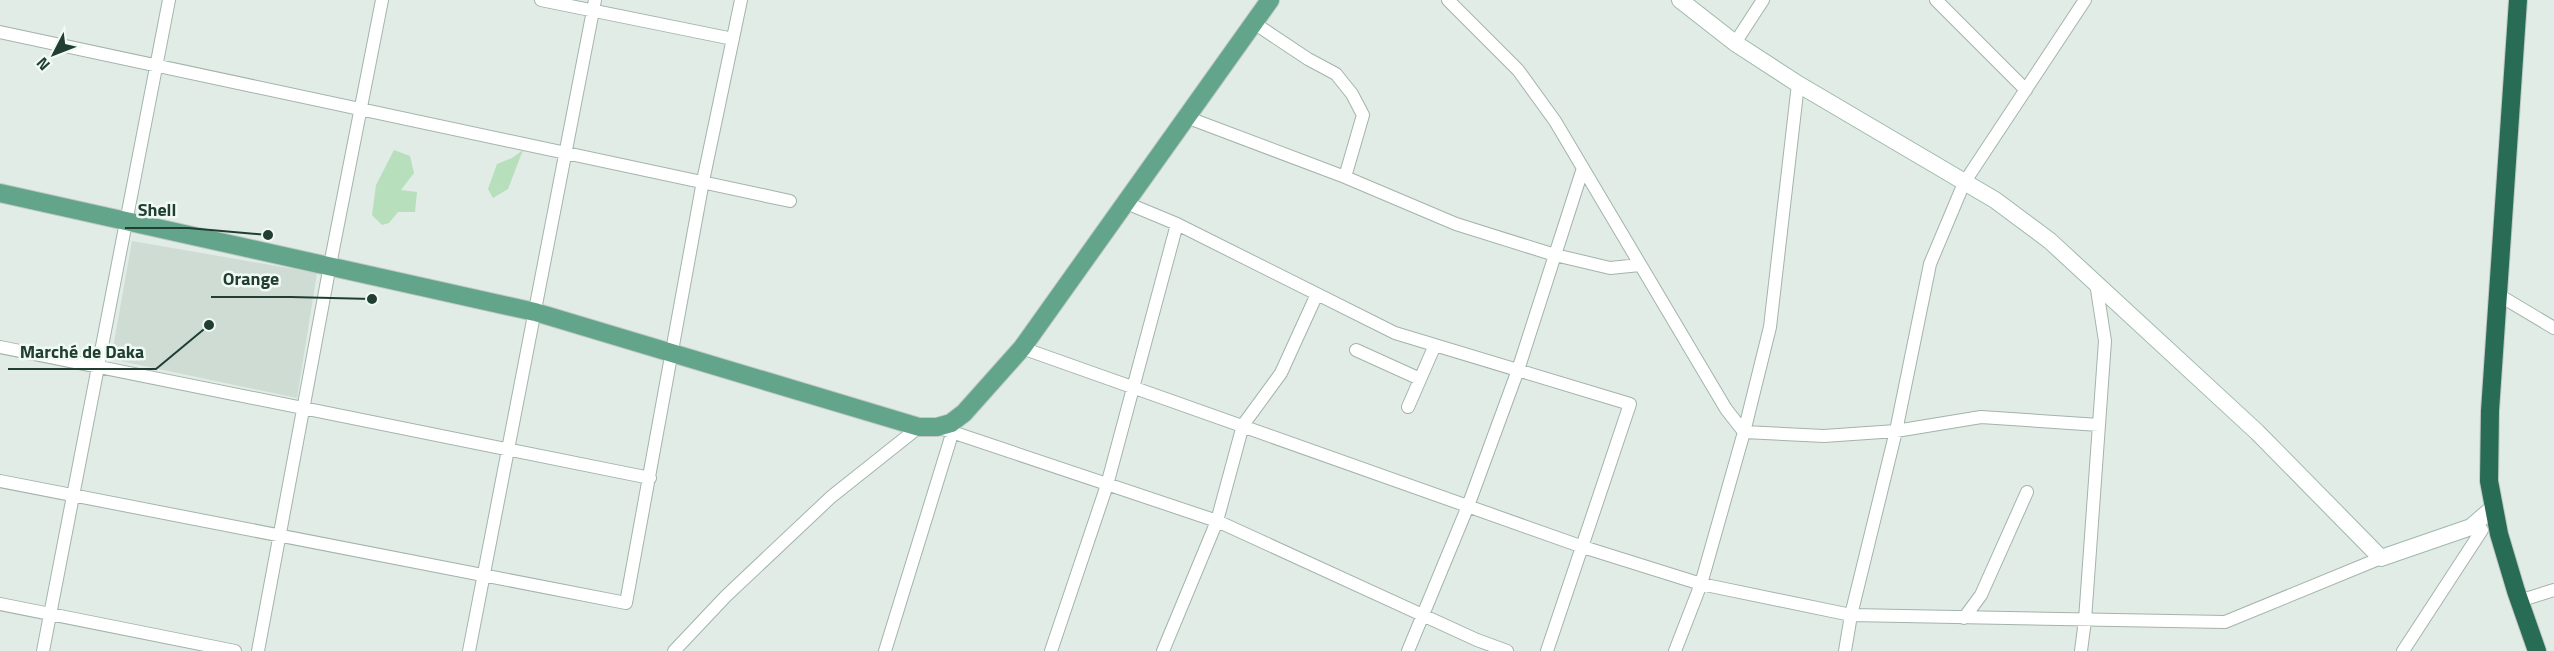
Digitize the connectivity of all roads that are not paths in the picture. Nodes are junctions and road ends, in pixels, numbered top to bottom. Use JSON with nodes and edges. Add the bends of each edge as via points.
{"nodes":[{"id":1,"x":169,"y":0,"type":"edge"},
{"id":2,"x":382,"y":0,"type":"edge"},
{"id":3,"x":541,"y":0,"type":"edge"},
{"id":4,"x":741,"y":0,"type":"edge"},
{"id":5,"x":1270,"y":0,"type":"edge"},
{"id":6,"x":1448,"y":0,"type":"edge"},
{"id":7,"x":1680,"y":0,"type":"edge"},
{"id":8,"x":1763,"y":0,"type":"edge"},
{"id":9,"x":1936,"y":0,"type":"edge"},
{"id":10,"x":2085,"y":0,"type":"edge"},
{"id":11,"x":2518,"y":0,"type":"edge"},
{"id":12,"x":594,"y":5,"type":"edge"},
{"id":13,"x":1254,"y":22,"type":"junction"},
{"id":14,"x":0,"y":33,"type":"edge"},
{"id":15,"x":733,"y":39,"type":"junction"},
{"id":16,"x":1735,"y":43,"type":"junction"},
{"id":17,"x":157,"y":66,"type":"junction"},
{"id":18,"x":1798,"y":84,"type":"junction"},
{"id":19,"x":2026,"y":90,"type":"junction"},
{"id":20,"x":361,"y":109,"type":"junction"},
{"id":21,"x":1185,"y":117,"type":"junction"},
{"id":22,"x":565,"y":152,"type":"junction"},
{"id":23,"x":1582,"y":168,"type":"junction"},
{"id":24,"x":1344,"y":177,"type":"junction"},
{"id":25,"x":703,"y":181,"type":"junction"},
{"id":26,"x":1964,"y":183,"type":"junction"},
{"id":27,"x":0,"y":193,"type":"edge"},
{"id":28,"x":790,"y":201,"type":"dead end"},
{"id":29,"x":1124,"y":202,"type":"junction"},
{"id":30,"x":125,"y":220,"type":"junction"},
{"id":31,"x":1177,"y":224,"type":"junction"},
{"id":32,"x":1555,"y":255,"type":"junction"},
{"id":33,"x":330,"y":265,"type":"junction"},
{"id":34,"x":1640,"y":265,"type":"junction"},
{"id":35,"x":2096,"y":283,"type":"junction"},
{"id":36,"x":1317,"y":294,"type":"junction"},
{"id":37,"x":2497,"y":294,"type":"junction"},
{"id":38,"x":535,"y":312,"type":"junction"},
{"id":39,"x":2554,"y":328,"type":"edge"},
{"id":40,"x":1435,"y":345,"type":"junction"},
{"id":41,"x":0,"y":347,"type":"edge"},
{"id":42,"x":1022,"y":348,"type":"junction"},
{"id":43,"x":1356,"y":350,"type":"dead end"},
{"id":44,"x":672,"y":351,"type":"junction"},
{"id":45,"x":98,"y":367,"type":"junction"},
{"id":46,"x":1518,"y":370,"type":"junction"},
{"id":47,"x":1420,"y":379,"type":"junction"},
{"id":48,"x":1134,"y":386,"type":"junction"},
{"id":49,"x":1408,"y":407,"type":"dead end"},
{"id":50,"x":303,"y":408,"type":"junction"},
{"id":51,"x":1243,"y":425,"type":"junction"},
{"id":52,"x":2099,"y":425,"type":"junction"},
{"id":53,"x":936,"y":429,"type":"junction"},
{"id":54,"x":1896,"y":431,"type":"junction"},
{"id":55,"x":1744,"y":432,"type":"junction"},
{"id":56,"x":509,"y":450,"type":"junction"},
{"id":57,"x":650,"y":478,"type":"junction"},
{"id":58,"x":0,"y":481,"type":"edge"},
{"id":59,"x":1107,"y":485,"type":"junction"},
{"id":60,"x":2027,"y":492,"type":"dead end"},
{"id":61,"x":73,"y":495,"type":"junction"},
{"id":62,"x":1468,"y":506,"type":"junction"},
{"id":63,"x":2493,"y":508,"type":"junction"},
{"id":64,"x":1217,"y":520,"type":"junction"},
{"id":65,"x":2484,"y":530,"type":"junction"},
{"id":66,"x":279,"y":535,"type":"junction"},
{"id":67,"x":1583,"y":547,"type":"junction"},
{"id":68,"x":2381,"y":558,"type":"junction"},
{"id":69,"x":484,"y":576,"type":"junction"},
{"id":70,"x":1701,"y":584,"type":"junction"},
{"id":71,"x":2554,"y":590,"type":"edge"},
{"id":72,"x":2519,"y":601,"type":"junction"},
{"id":73,"x":0,"y":604,"type":"edge"},
{"id":74,"x":50,"y":614,"type":"junction"},
{"id":75,"x":1423,"y":615,"type":"junction"},
{"id":76,"x":1851,"y":615,"type":"junction"},
{"id":77,"x":1964,"y":618,"type":"junction"},
{"id":78,"x":2085,"y":620,"type":"junction"},
{"id":79,"x":43,"y":651,"type":"edge"},
{"id":80,"x":235,"y":651,"type":"edge"},
{"id":81,"x":258,"y":651,"type":"edge"},
{"id":82,"x":469,"y":651,"type":"edge"},
{"id":83,"x":674,"y":651,"type":"edge"},
{"id":84,"x":885,"y":651,"type":"edge"},
{"id":85,"x":1051,"y":651,"type":"edge"},
{"id":86,"x":1163,"y":651,"type":"edge"},
{"id":87,"x":1408,"y":651,"type":"edge"},
{"id":88,"x":1507,"y":651,"type":"edge"},
{"id":89,"x":1547,"y":651,"type":"edge"},
{"id":90,"x":1675,"y":651,"type":"edge"},
{"id":91,"x":1845,"y":651,"type":"edge"},
{"id":92,"x":2081,"y":651,"type":"edge"},
{"id":93,"x":2403,"y":651,"type":"edge"},
{"id":94,"x":2537,"y":651,"type":"edge"}],
"edges":[{"from":1,"to":17,"type":"street"},
{"from":2,"to":20,"type":"street"},
{"from":3,"to":12,"type":"street"},
{"from":4,"to":15,"type":"street"},
{"from":5,"to":13,"type":"main road"},
{"from":6,"to":23,"type":"street","via":[[1518,70],[1555,121]]},
{"from":7,"to":16,"type":"street"},
{"from":8,"to":16,"type":"street"},
{"from":9,"to":19,"type":"street"},
{"from":10,"to":19,"type":"street"},
{"from":11,"to":37,"type":"highway"},
{"from":12,"to":15,"type":"street"},
{"from":12,"to":22,"type":"street"},
{"from":13,"to":21,"type":"main road"},
{"from":13,"to":24,"type":"street","via":[[1336,74],[1352,94],[1363,115]]},
{"from":14,"to":17,"type":"street"},
{"from":15,"to":25,"type":"street"},
{"from":16,"to":18,"type":"street"},
{"from":17,"to":20,"type":"street"},
{"from":17,"to":30,"type":"street"},
{"from":18,"to":26,"type":"street"},
{"from":18,"to":55,"type":"street","via":[[1770,327]]},
{"from":19,"to":26,"type":"street"},
{"from":20,"to":22,"type":"street"},
{"from":20,"to":33,"type":"street"},
{"from":21,"to":24,"type":"street"},
{"from":21,"to":29,"type":"main road"},
{"from":22,"to":25,"type":"street"},
{"from":22,"to":38,"type":"street"},
{"from":23,"to":32,"type":"street"},
{"from":23,"to":34,"type":"street"},
{"from":24,"to":32,"type":"street","via":[[1456,224]]},
{"from":25,"to":28,"type":"street"},
{"from":25,"to":44,"type":"street"},
{"from":26,"to":35,"type":"street","via":[[1995,200],[2050,241]]},
{"from":26,"to":54,"type":"street","via":[[1930,264]]},
{"from":27,"to":30,"type":"main road"},
{"from":29,"to":31,"type":"street"},
{"from":29,"to":42,"type":"main road"},
{"from":30,"to":33,"type":"main road"},
{"from":30,"to":45,"type":"street"},
{"from":31,"to":36,"type":"street"},
{"from":31,"to":48,"type":"street"},
{"from":32,"to":34,"type":"street","via":[[1610,268]]},
{"from":32,"to":46,"type":"street"},
{"from":33,"to":38,"type":"main road"},
{"from":33,"to":50,"type":"street"},
{"from":34,"to":55,"type":"street","via":[[1726,409]]},
{"from":35,"to":52,"type":"street","via":[[2105,341]]},
{"from":35,"to":68,"type":"street","via":[[2257,432]]},
{"from":36,"to":40,"type":"street","via":[[1395,333]]},
{"from":36,"to":51,"type":"street","via":[[1281,373]]},
{"from":37,"to":39,"type":"street"},
{"from":37,"to":63,"type":"highway","via":[[2490,411],[2489,481]]},
{"from":38,"to":44,"type":"main road"},
{"from":38,"to":56,"type":"street"},
{"from":40,"to":46,"type":"street"},
{"from":40,"to":47,"type":"street"},
{"from":41,"to":45,"type":"street"},
{"from":42,"to":48,"type":"street"},
{"from":42,"to":53,"type":"main road","via":[[964,413]]},
{"from":43,"to":47,"type":"street"},
{"from":44,"to":53,"type":"main road"},
{"from":44,"to":57,"type":"street"},
{"from":45,"to":50,"type":"street"},
{"from":45,"to":61,"type":"street"},
{"from":46,"to":62,"type":"street"},
{"from":46,"to":67,"type":"street","via":[[1630,404]]},
{"from":47,"to":49,"type":"street"},
{"from":48,"to":51,"type":"street"},
{"from":48,"to":59,"type":"street"},
{"from":50,"to":56,"type":"street"},
{"from":50,"to":66,"type":"street"},
{"from":51,"to":62,"type":"street"},
{"from":51,"to":64,"type":"street"},
{"from":52,"to":54,"type":"street","via":[[1981,417]]},
{"from":52,"to":78,"type":"street"},
{"from":53,"to":59,"type":"street"},
{"from":53,"to":83,"type":"street","via":[[831,497]]},
{"from":53,"to":84,"type":"street"},
{"from":54,"to":55,"type":"street","via":[[1824,436]]},
{"from":54,"to":76,"type":"street"},
{"from":55,"to":70,"type":"street"},
{"from":56,"to":57,"type":"street"},
{"from":56,"to":69,"type":"street"},
{"from":57,"to":69,"type":"street","via":[[626,603]]},
{"from":58,"to":61,"type":"street"},
{"from":59,"to":64,"type":"street"},
{"from":59,"to":85,"type":"street"},
{"from":60,"to":77,"type":"street","via":[[1981,595]]},
{"from":61,"to":66,"type":"street"},
{"from":61,"to":74,"type":"street"},
{"from":62,"to":67,"type":"street"},
{"from":62,"to":75,"type":"street"},
{"from":63,"to":65,"type":"highway"},
{"from":63,"to":65,"type":"street"},
{"from":64,"to":75,"type":"street"},
{"from":64,"to":86,"type":"street"},
{"from":65,"to":68,"type":"street"},
{"from":65,"to":72,"type":"highway"},
{"from":65,"to":93,"type":"street"},
{"from":66,"to":69,"type":"street"},
{"from":66,"to":81,"type":"street"},
{"from":67,"to":70,"type":"street"},
{"from":67,"to":89,"type":"street"},
{"from":68,"to":78,"type":"street","via":[[2225,622]]},
{"from":69,"to":82,"type":"street"},
{"from":70,"to":76,"type":"street"},
{"from":70,"to":90,"type":"street"},
{"from":71,"to":72,"type":"street"},
{"from":72,"to":94,"type":"highway"},
{"from":73,"to":74,"type":"street"},
{"from":74,"to":79,"type":"street"},
{"from":74,"to":80,"type":"street"},
{"from":75,"to":87,"type":"street"},
{"from":75,"to":88,"type":"street"},
{"from":76,"to":77,"type":"street"},
{"from":76,"to":91,"type":"street"},
{"from":77,"to":78,"type":"street"},
{"from":78,"to":92,"type":"street"}]}
